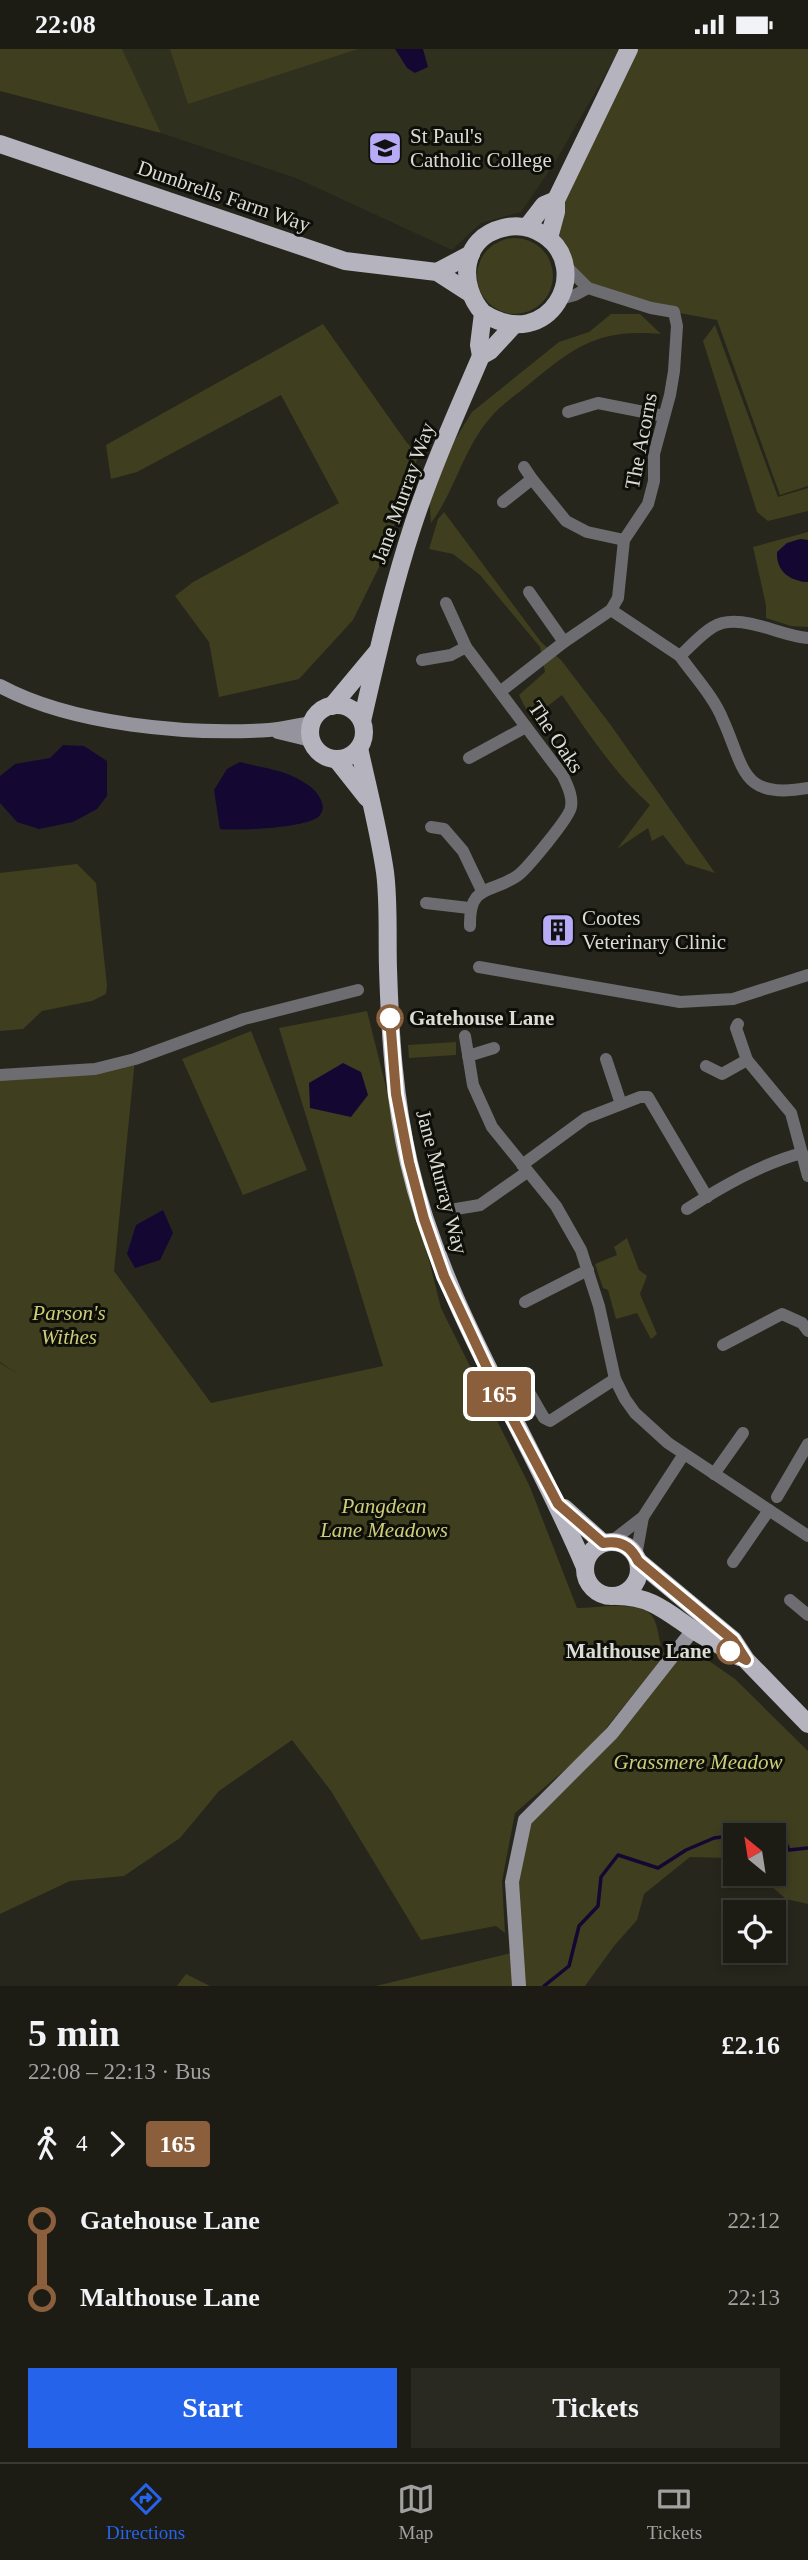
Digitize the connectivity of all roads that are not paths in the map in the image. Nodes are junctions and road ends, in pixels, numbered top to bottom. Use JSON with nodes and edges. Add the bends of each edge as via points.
{"nodes":[{"id":1,"x":629,"y":49,"type":"edge"},
{"id":2,"x":0,"y":145,"type":"edge"},
{"id":3,"x":556,"y":200,"type":"junction"},
{"id":4,"x":527,"y":227,"type":"junction"},
{"id":5,"x":549,"y":238,"type":"junction"},
{"id":6,"x":471,"y":254,"type":"junction"},
{"id":7,"x":565,"y":265,"type":"junction"},
{"id":8,"x":437,"y":272,"type":"junction"},
{"id":9,"x":588,"y":288,"type":"junction"},
{"id":10,"x":468,"y":292,"type":"junction"},
{"id":11,"x":560,"y":299,"type":"junction"},
{"id":12,"x":483,"y":313,"type":"junction"},
{"id":13,"x":513,"y":326,"type":"junction"},
{"id":14,"x":481,"y":356,"type":"junction"},
{"id":15,"x":568,"y":412,"type":"dead end"},
{"id":16,"x":664,"y":416,"type":"junction"},
{"id":17,"x":524,"y":467,"type":"dead end"},
{"id":18,"x":532,"y":479,"type":"junction"},
{"id":19,"x":503,"y":502,"type":"dead end"},
{"id":20,"x":624,"y":540,"type":"junction"},
{"id":21,"x":529,"y":592,"type":"dead end"},
{"id":22,"x":446,"y":603,"type":"dead end"},
{"id":23,"x":611,"y":610,"type":"junction"},
{"id":24,"x":808,"y":638,"type":"edge"},
{"id":25,"x":564,"y":642,"type":"junction"},
{"id":26,"x":466,"y":647,"type":"junction"},
{"id":27,"x":379,"y":650,"type":"junction"},
{"id":28,"x":680,"y":656,"type":"junction"},
{"id":29,"x":422,"y":660,"type":"dead end"},
{"id":30,"x":0,"y":686,"type":"edge"},
{"id":31,"x":501,"y":691,"type":"junction"},
{"id":32,"x":332,"y":706,"type":"junction"},
{"id":33,"x":362,"y":721,"type":"junction"},
{"id":34,"x":526,"y":727,"type":"junction"},
{"id":35,"x":311,"y":731,"type":"junction"},
{"id":36,"x":359,"y":748,"type":"junction"},
{"id":37,"x":469,"y":758,"type":"dead end"},
{"id":38,"x":337,"y":759,"type":"junction"},
{"id":39,"x":808,"y":788,"type":"edge"},
{"id":40,"x":372,"y":803,"type":"junction"},
{"id":41,"x":431,"y":827,"type":"dead end"},
{"id":42,"x":482,"y":891,"type":"junction"},
{"id":43,"x":426,"y":904,"type":"dead end"},
{"id":44,"x":469,"y":908,"type":"junction"},
{"id":45,"x":470,"y":926,"type":"dead end"},
{"id":46,"x":479,"y":967,"type":"dead end"},
{"id":47,"x":808,"y":975,"type":"edge"},
{"id":48,"x":358,"y":990,"type":"dead end"},
{"id":49,"x":738,"y":1024,"type":"dead end"},
{"id":50,"x":465,"y":1037,"type":"dead end"},
{"id":51,"x":494,"y":1048,"type":"dead end"},
{"id":52,"x":468,"y":1056,"type":"junction"},
{"id":53,"x":606,"y":1059,"type":"dead end"},
{"id":54,"x":747,"y":1060,"type":"junction"},
{"id":55,"x":706,"y":1066,"type":"dead end"},
{"id":56,"x":0,"y":1075,"type":"edge"},
{"id":57,"x":621,"y":1104,"type":"junction"},
{"id":58,"x":802,"y":1153,"type":"junction"},
{"id":59,"x":524,"y":1168,"type":"junction"},
{"id":60,"x":808,"y":1176,"type":"edge"},
{"id":61,"x":707,"y":1197,"type":"junction"},
{"id":62,"x":456,"y":1209,"type":"dead end"},
{"id":63,"x":687,"y":1209,"type":"dead end"},
{"id":64,"x":588,"y":1270,"type":"junction"},
{"id":65,"x":525,"y":1302,"type":"dead end"},
{"id":66,"x":808,"y":1331,"type":"edge"},
{"id":67,"x":723,"y":1345,"type":"dead end"},
{"id":68,"x":522,"y":1380,"type":"dead end"},
{"id":69,"x":614,"y":1380,"type":"junction"},
{"id":70,"x":743,"y":1433,"type":"dead end"},
{"id":71,"x":808,"y":1444,"type":"edge"},
{"id":72,"x":684,"y":1454,"type":"junction"},
{"id":73,"x":714,"y":1475,"type":"junction"},
{"id":74,"x":776,"y":1497,"type":"dead end"},
{"id":75,"x":558,"y":1504,"type":"junction"},
{"id":76,"x":769,"y":1510,"type":"junction"},
{"id":77,"x":643,"y":1517,"type":"junction"},
{"id":78,"x":808,"y":1536,"type":"edge"},
{"id":79,"x":608,"y":1542,"type":"junction"},
{"id":80,"x":637,"y":1559,"type":"junction"},
{"id":81,"x":733,"y":1562,"type":"dead end"},
{"id":82,"x":584,"y":1565,"type":"junction"},
{"id":83,"x":616,"y":1596,"type":"junction"},
{"id":84,"x":790,"y":1600,"type":"dead end"},
{"id":85,"x":808,"y":1615,"type":"edge"},
{"id":86,"x":693,"y":1630,"type":"junction"},
{"id":87,"x":746,"y":1660,"type":"junction"},
{"id":88,"x":808,"y":1724,"type":"edge"},
{"id":89,"x":519,"y":1986,"type":"edge"}],
"edges":[{"from":1,"to":3,"type":"main road"},
{"from":2,"to":8,"type":"main road","name":"Dumbrells Farm Way","via":[[345,261]]},
{"from":3,"to":4,"type":"main road","via":[[544,205]]},
{"from":3,"to":5,"type":"main road"},
{"from":4,"to":5,"type":"main road"},
{"from":4,"to":6,"type":"main road","via":[[498,229]]},
{"from":5,"to":7,"type":"main road"},
{"from":6,"to":8,"type":"main road"},
{"from":6,"to":10,"type":"main road"},
{"from":7,"to":9,"type":"street"},
{"from":7,"to":11,"type":"main road"},
{"from":8,"to":10,"type":"main road","name":"Dumbrells Farm Way"},
{"from":9,"to":11,"type":"street"},
{"from":9,"to":16,"type":"street","name":"The Acorns","via":[[674,312],[674,371]]},
{"from":10,"to":12,"type":"main road"},
{"from":11,"to":13,"type":"main road","via":[[540,319]]},
{"from":12,"to":13,"type":"main road"},
{"from":12,"to":14,"type":"main road"},
{"from":13,"to":14,"type":"main road"},
{"from":14,"to":27,"type":"main road","name":"Jane Murray Way","via":[[412,525]]},
{"from":15,"to":16,"type":"street","via":[[598,403]]},
{"from":16,"to":20,"type":"street","name":"The Acorns","via":[[648,504]]},
{"from":17,"to":18,"type":"street"},
{"from":18,"to":19,"type":"street"},
{"from":18,"to":20,"type":"street","via":[[566,521],[587,532]]},
{"from":20,"to":23,"type":"street","name":"The Acorns","via":[[618,598]]},
{"from":21,"to":25,"type":"street"},
{"from":22,"to":26,"type":"street","name":"The Oaks"},
{"from":23,"to":25,"type":"street"},
{"from":23,"to":28,"type":"street"},
{"from":24,"to":28,"type":"street","via":[[729,621],[713,626]]},
{"from":25,"to":31,"type":"street"},
{"from":26,"to":29,"type":"street"},
{"from":26,"to":31,"type":"street","name":"The Oaks"},
{"from":27,"to":32,"type":"main road","name":"Jane Murray Way"},
{"from":27,"to":33,"type":"main road","name":"Jane Murray Way"},
{"from":28,"to":39,"type":"street","via":[[723,718],[742,769],[757,785],[774,791]]},
{"from":30,"to":35,"type":"street","via":[[23,699],[124,725]]},
{"from":31,"to":34,"type":"street","name":"The Oaks"},
{"from":32,"to":33,"type":"main road","via":[[350,708]]},
{"from":32,"to":35,"type":"main road","via":[[323,709]]},
{"from":33,"to":36,"type":"main road"},
{"from":34,"to":37,"type":"street"},
{"from":34,"to":42,"type":"street","name":"The Oaks","via":[[563,776],[571,809],[518,876]]},
{"from":35,"to":38,"type":"main road","via":[[321,754]]},
{"from":36,"to":38,"type":"main road"},
{"from":36,"to":40,"type":"main road","name":"Jane Murray Way"},
{"from":38,"to":40,"type":"main road","name":"Jane Murray Way"},
{"from":40,"to":75,"type":"main road","name":"Jane Murray Way","via":[[385,874],[396,1094],[424,1219],[444,1276],[497,1389]]},
{"from":41,"to":42,"type":"street","via":[[444,829],[463,851]]},
{"from":42,"to":44,"type":"street","name":"The Oaks"},
{"from":43,"to":44,"type":"street"},
{"from":44,"to":45,"type":"street"},
{"from":46,"to":47,"type":"street","via":[[680,1002],[733,999]]},
{"from":48,"to":56,"type":"street","via":[[244,1019],[95,1069]]},
{"from":49,"to":54,"type":"street"},
{"from":50,"to":52,"type":"street"},
{"from":51,"to":52,"type":"street"},
{"from":52,"to":59,"type":"street","via":[[479,1103]]},
{"from":53,"to":57,"type":"street"},
{"from":54,"to":55,"type":"street","via":[[722,1073]]},
{"from":54,"to":58,"type":"street","via":[[791,1113]]},
{"from":57,"to":59,"type":"street","via":[[586,1118]]},
{"from":57,"to":61,"type":"street","via":[[648,1097]]},
{"from":58,"to":60,"type":"street"},
{"from":58,"to":61,"type":"street","via":[[767,1165]]},
{"from":59,"to":62,"type":"street","via":[[480,1205]]},
{"from":59,"to":64,"type":"street","via":[[566,1220]]},
{"from":61,"to":63,"type":"street"},
{"from":64,"to":65,"type":"street"},
{"from":64,"to":69,"type":"street"},
{"from":66,"to":67,"type":"street","via":[[782,1314]]},
{"from":68,"to":69,"type":"street","via":[[550,1421]]},
{"from":69,"to":72,"type":"street","via":[[635,1413]]},
{"from":70,"to":73,"type":"street"},
{"from":71,"to":74,"type":"street"},
{"from":72,"to":73,"type":"street"},
{"from":72,"to":77,"type":"street"},
{"from":73,"to":76,"type":"street"},
{"from":75,"to":79,"type":"main road"},
{"from":75,"to":82,"type":"main road","name":"Jane Murray Way"},
{"from":76,"to":78,"type":"street"},
{"from":76,"to":81,"type":"street"},
{"from":77,"to":79,"type":"street"},
{"from":77,"to":80,"type":"street"},
{"from":79,"to":80,"type":"main road","via":[[626,1545]]},
{"from":79,"to":82,"type":"main road","via":[[590,1551]]},
{"from":80,"to":83,"type":"main road","via":[[636,1583]]},
{"from":80,"to":87,"type":"main road","via":[[733,1640]]},
{"from":82,"to":83,"type":"main road","via":[[592,1588]]},
{"from":83,"to":86,"type":"main road","via":[[636,1596],[661,1607]]},
{"from":84,"to":85,"type":"street"},
{"from":86,"to":87,"type":"main road"},
{"from":86,"to":89,"type":"street","via":[[612,1733],[525,1820],[512,1882]]},
{"from":87,"to":88,"type":"main road"}]}
